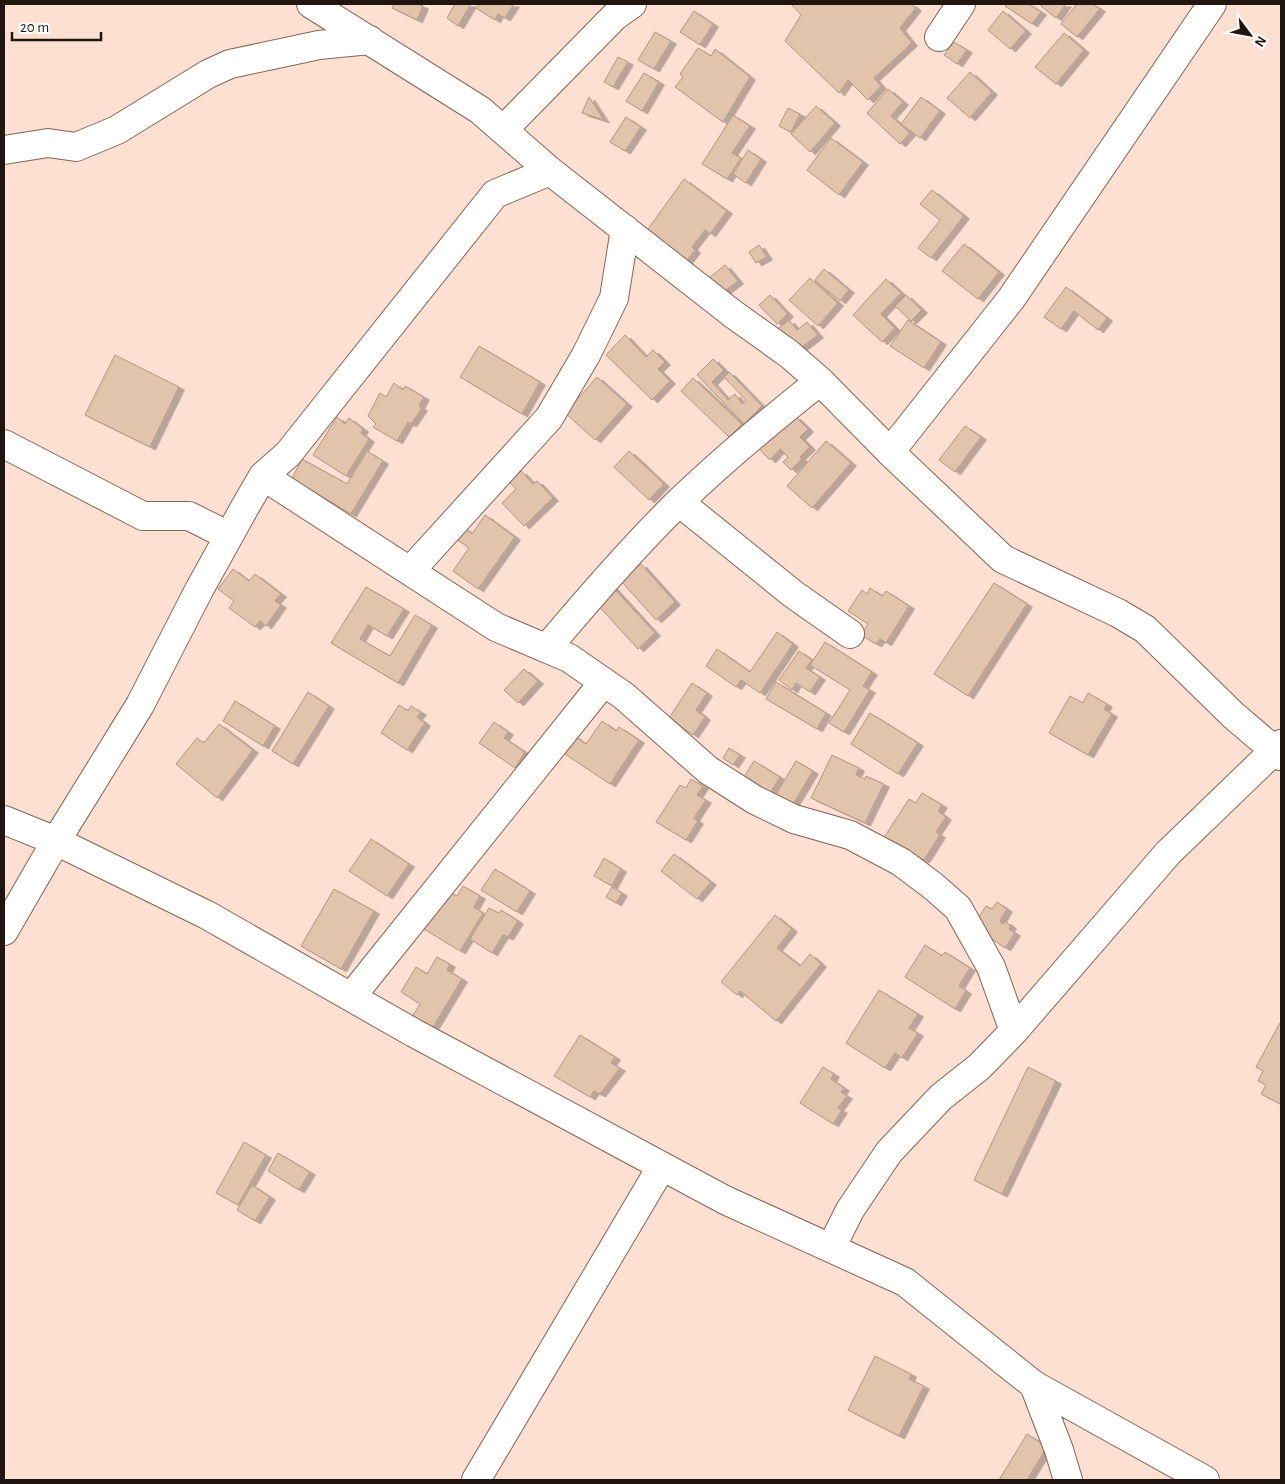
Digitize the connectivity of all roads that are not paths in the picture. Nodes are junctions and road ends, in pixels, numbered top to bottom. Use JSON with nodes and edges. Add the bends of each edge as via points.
{"nodes":[{"id":1,"x":311,"y":4,"type":"edge"},
{"id":2,"x":632,"y":4,"type":"edge"},
{"id":3,"x":961,"y":4,"type":"edge"},
{"id":4,"x":1212,"y":4,"type":"edge"},
{"id":5,"x":939,"y":37,"type":"dead end"},
{"id":6,"x":370,"y":40,"type":"junction"},
{"id":7,"x":504,"y":129,"type":"junction"},
{"id":8,"x":4,"y":150,"type":"edge"},
{"id":9,"x":550,"y":172,"type":"junction"},
{"id":10,"x":624,"y":230,"type":"junction"},
{"id":11,"x":820,"y":381,"type":"junction"},
{"id":12,"x":4,"y":444,"type":"edge"},
{"id":13,"x":890,"y":452,"type":"junction"},
{"id":14,"x":263,"y":476,"type":"junction"},
{"id":15,"x":679,"y":502,"type":"junction"},
{"id":16,"x":229,"y":536,"type":"junction"},
{"id":17,"x":410,"y":570,"type":"junction"},
{"id":18,"x":850,"y":634,"type":"dead end"},
{"id":19,"x":547,"y":648,"type":"junction"},
{"id":20,"x":603,"y":683,"type":"junction"},
{"id":21,"x":1279,"y":750,"type":"edge"},
{"id":22,"x":4,"y":820,"type":"edge"},
{"id":23,"x":56,"y":841,"type":"junction"},
{"id":24,"x":4,"y":931,"type":"edge"},
{"id":25,"x":351,"y":997,"type":"junction"},
{"id":26,"x":1014,"y":1031,"type":"junction"},
{"id":27,"x":662,"y":1166,"type":"junction"},
{"id":28,"x":831,"y":1248,"type":"junction"},
{"id":29,"x":1034,"y":1385,"type":"junction"},
{"id":30,"x":476,"y":1480,"type":"edge"},
{"id":31,"x":1068,"y":1480,"type":"edge"},
{"id":32,"x":1205,"y":1480,"type":"edge"}],
"edges":[{"from":1,"to":6,"type":"street"},
{"from":2,"to":7,"type":"street","via":[[615,16]]},
{"from":3,"to":5,"type":"street"},
{"from":4,"to":13,"type":"street","via":[[1011,299]]},
{"from":6,"to":7,"type":"street","via":[[480,110]]},
{"from":6,"to":8,"type":"street","via":[[319,45],[230,64],[117,130],[76,147],[48,143]]},
{"from":7,"to":9,"type":"street"},
{"from":9,"to":10,"type":"street"},
{"from":9,"to":14,"type":"street","via":[[495,194],[288,454]]},
{"from":10,"to":11,"type":"street"},
{"from":10,"to":17,"type":"street","via":[[614,298],[586,355],[549,418]]},
{"from":11,"to":13,"type":"street"},
{"from":11,"to":15,"type":"street","via":[[754,434]]},
{"from":12,"to":16,"type":"street","via":[[143,516],[189,516]]},
{"from":13,"to":21,"type":"street","via":[[1003,559],[1145,629],[1233,715]]},
{"from":14,"to":16,"type":"street"},
{"from":14,"to":17,"type":"street"},
{"from":15,"to":18,"type":"street","via":[[792,594]]},
{"from":15,"to":19,"type":"street","via":[[615,568]]},
{"from":16,"to":23,"type":"street","via":[[140,705]]},
{"from":17,"to":19,"type":"street","via":[[496,627]]},
{"from":19,"to":20,"type":"street","via":[[569,658]]},
{"from":20,"to":25,"type":"street"},
{"from":20,"to":26,"type":"street","via":[[624,696],[708,770],[755,800],[794,819],[850,835],[900,862],[933,886],[958,908],[991,967]]},
{"from":21,"to":26,"type":"street","via":[[1168,853]]},
{"from":22,"to":23,"type":"street"},
{"from":23,"to":24,"type":"street"},
{"from":23,"to":25,"type":"street","via":[[207,915]]},
{"from":25,"to":27,"type":"street"},
{"from":26,"to":28,"type":"street","via":[[979,1067],[941,1097],[889,1152],[850,1210]]},
{"from":27,"to":28,"type":"street","via":[[725,1200]]},
{"from":27,"to":30,"type":"street"},
{"from":28,"to":29,"type":"street","via":[[905,1282]]},
{"from":29,"to":31,"type":"street"},
{"from":29,"to":32,"type":"street"}]}
